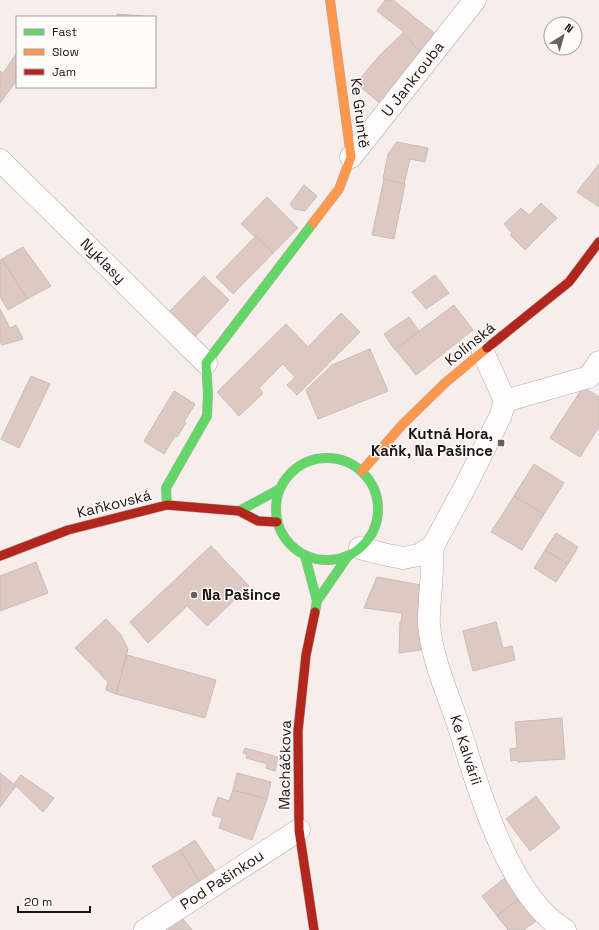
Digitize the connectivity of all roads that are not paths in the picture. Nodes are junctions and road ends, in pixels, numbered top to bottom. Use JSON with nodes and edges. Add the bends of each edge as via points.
{"nodes":[{"id":1,"x":330,"y":0,"type":"edge"},
{"id":2,"x":475,"y":0,"type":"edge"},
{"id":3,"x":351,"y":157,"type":"junction"},
{"id":4,"x":0,"y":160,"type":"edge"},
{"id":5,"x":599,"y":242,"type":"edge"},
{"id":6,"x":483,"y":352,"type":"junction"},
{"id":7,"x":599,"y":362,"type":"edge"},
{"id":8,"x":206,"y":363,"type":"junction"},
{"id":9,"x":505,"y":401,"type":"junction"},
{"id":10,"x":362,"y":471,"type":"junction"},
{"id":11,"x":278,"y":490,"type":"junction"},
{"id":12,"x":167,"y":505,"type":"junction"},
{"id":13,"x":239,"y":512,"type":"junction"},
{"id":14,"x":277,"y":522,"type":"junction"},
{"id":15,"x":433,"y":546,"type":"junction"},
{"id":16,"x":354,"y":552,"type":"junction"},
{"id":17,"x":0,"y":556,"type":"edge"},
{"id":18,"x":305,"y":556,"type":"junction"},
{"id":19,"x":318,"y":601,"type":"junction"},
{"id":20,"x":299,"y":830,"type":"junction"},
{"id":21,"x":145,"y":930,"type":"edge"},
{"id":22,"x":314,"y":930,"type":"edge"},
{"id":23,"x":565,"y":930,"type":"edge"}],
"edges":[{"from":1,"to":3,"type":"street","name":"Ke Gruntě"},
{"from":2,"to":3,"type":"street","name":"U Jankrouba"},
{"from":3,"to":8,"type":"street","name":"Ke Gruntě","via":[[339,189]]},
{"from":4,"to":8,"type":"street","name":"Nyklasy"},
{"from":5,"to":6,"type":"street","name":"Kolínská","via":[[569,282]]},
{"from":6,"to":9,"type":"street"},
{"from":6,"to":10,"type":"street","name":"Kolínská","via":[[445,383],[402,425]]},
{"from":7,"to":9,"type":"street","via":[[589,377]]},
{"from":8,"to":12,"type":"street","via":[[207,416],[166,488]]},
{"from":9,"to":15,"type":"street","via":[[500,417]]},
{"from":10,"to":11,"type":"street","via":[[348,462],[332,458],[315,458],[299,465],[287,476]]},
{"from":10,"to":16,"type":"street","via":[[371,483],[378,510],[376,524],[370,537]]},
{"from":11,"to":13,"type":"street"},
{"from":11,"to":14,"type":"street","via":[[275,506]]},
{"from":12,"to":13,"type":"street","name":"Kaňkovská"},
{"from":12,"to":17,"type":"street","name":"Kaňkovská","via":[[68,530]]},
{"from":13,"to":14,"type":"street","name":"Kaňkovská","via":[[258,521]]},
{"from":14,"to":18,"type":"street","via":[[292,548]]},
{"from":15,"to":16,"type":"street","via":[[419,555],[403,558]]},
{"from":15,"to":23,"type":"street","name":"Ke Kalvárii","via":[[429,624],[434,653],[484,802],[507,857],[532,901],[555,924]]},
{"from":16,"to":18,"type":"street","via":[[334,560],[319,560]]},
{"from":16,"to":19,"type":"street"},
{"from":18,"to":19,"type":"street"},
{"from":19,"to":20,"type":"street","name":"Macháčkova","via":[[306,655],[298,731]]},
{"from":20,"to":21,"type":"street","name":"Pod Pašinkou"},
{"from":20,"to":22,"type":"street","name":"Macháčkova"}]}
